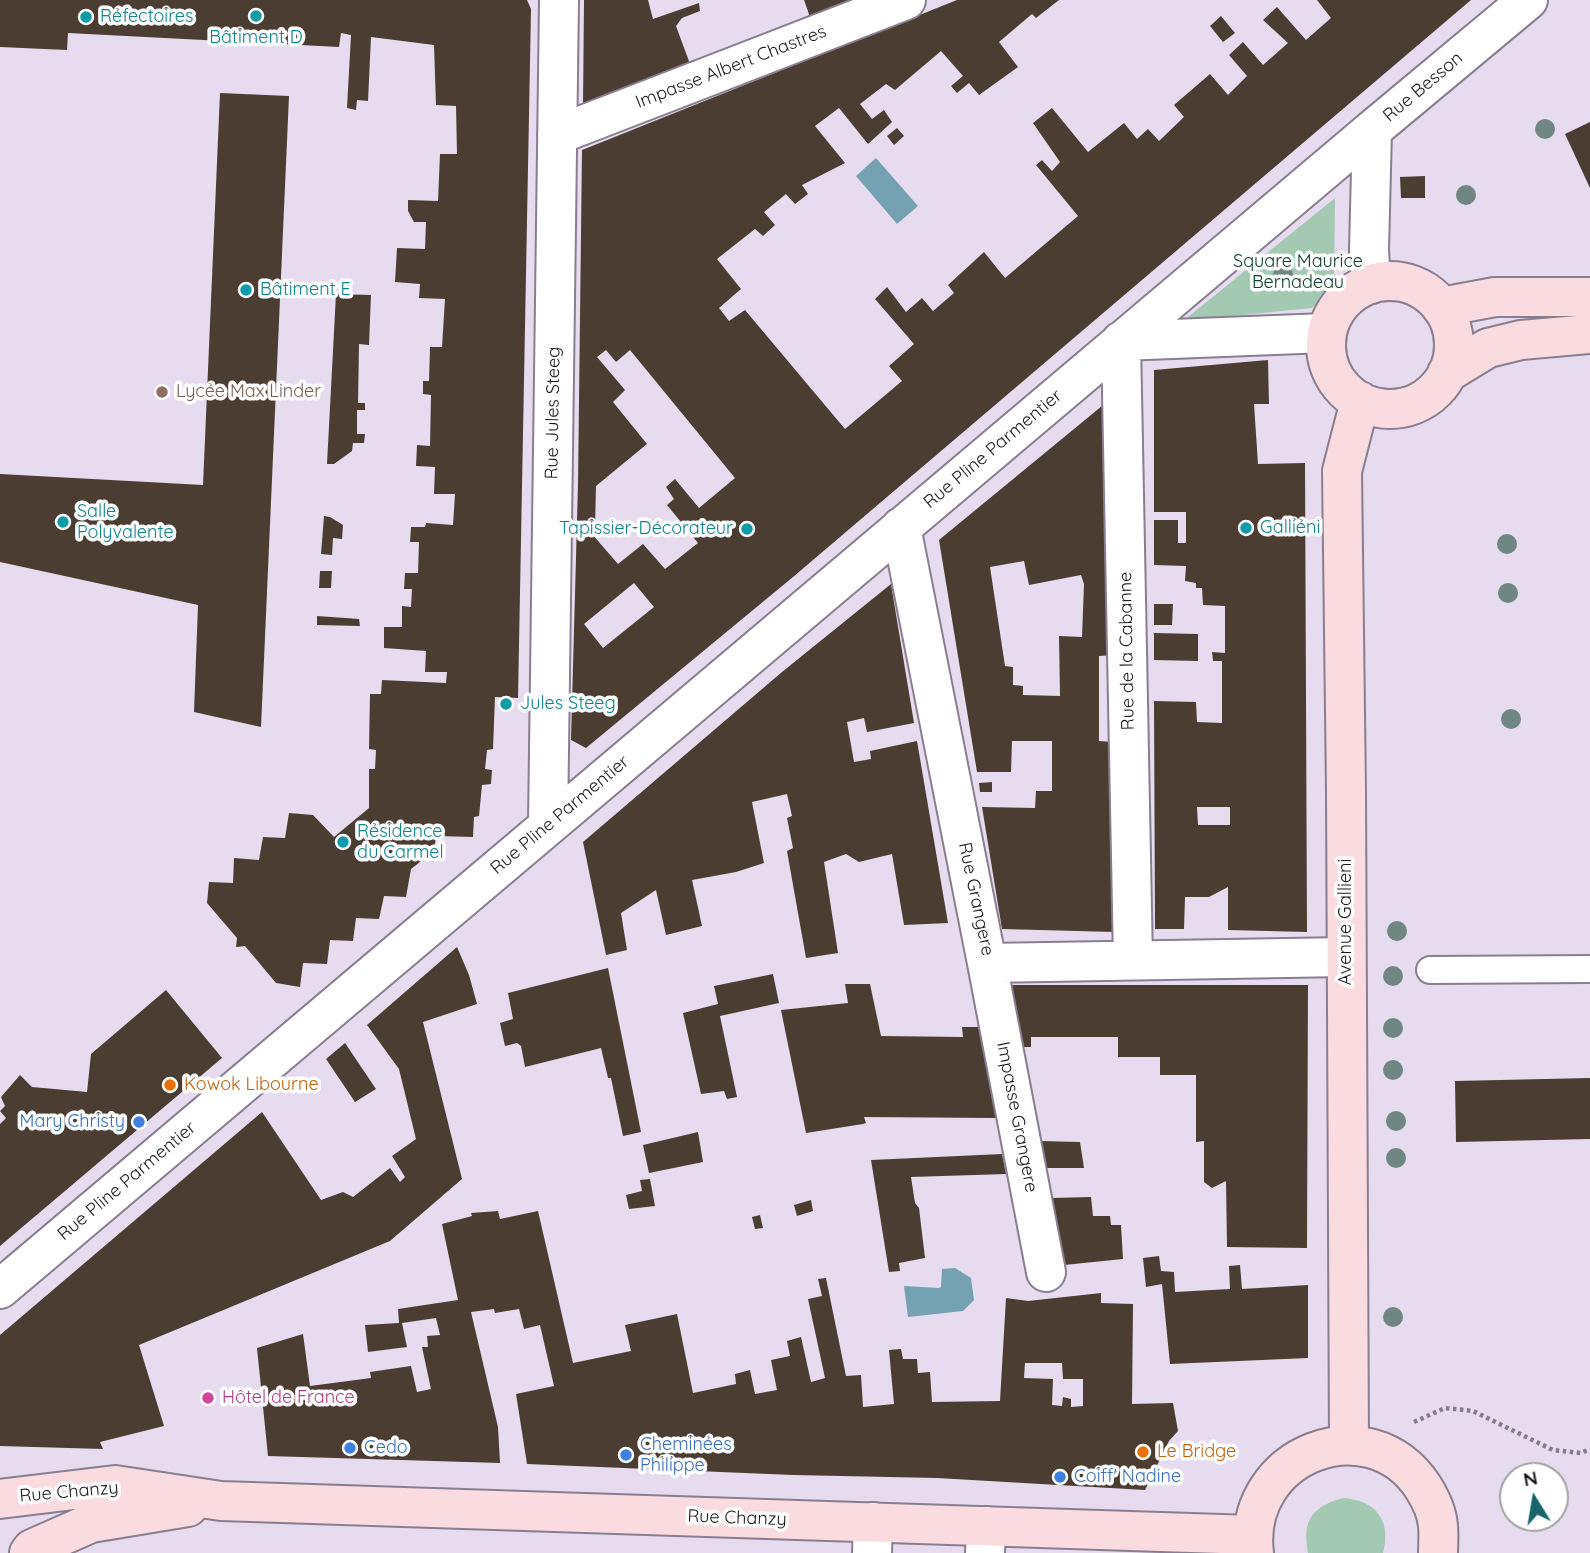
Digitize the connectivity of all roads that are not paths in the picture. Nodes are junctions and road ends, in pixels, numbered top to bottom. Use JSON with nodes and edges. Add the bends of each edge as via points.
{"nodes":[{"id":1,"x":559,"y":0,"type":"edge"},
{"id":2,"x":906,"y":0,"type":"edge"},
{"id":3,"x":1528,"y":0,"type":"edge"},
{"id":4,"x":1371,"y":130,"type":"junction"},
{"id":5,"x":557,"y":135,"type":"junction"},
{"id":6,"x":1371,"y":284,"type":"junction"},
{"id":7,"x":1590,"y":297,"type":"edge"},
{"id":8,"x":1441,"y":307,"type":"junction"},
{"id":9,"x":1326,"y":334,"type":"junction"},
{"id":10,"x":1590,"y":334,"type":"edge"},
{"id":11,"x":1121,"y":341,"type":"junction"},
{"id":12,"x":1447,"y":373,"type":"junction"},
{"id":13,"x":1360,"y":401,"type":"junction"},
{"id":14,"x":901,"y":527,"type":"junction"},
{"id":15,"x":548,"y":825,"type":"junction"},
{"id":16,"x":1346,"y":957,"type":"junction"},
{"id":17,"x":1133,"y":960,"type":"junction"},
{"id":18,"x":987,"y":963,"type":"junction"},
{"id":19,"x":1590,"y":968,"type":"edge"},
{"id":20,"x":1430,"y":970,"type":"dead end"},
{"id":21,"x":1046,"y":1272,"type":"dead end"},
{"id":22,"x":0,"y":1289,"type":"edge"},
{"id":23,"x":1349,"y":1445,"type":"junction"},
{"id":24,"x":0,"y":1499,"type":"edge"},
{"id":25,"x":221,"y":1501,"type":"junction"},
{"id":26,"x":872,"y":1538,"type":"edge"},
{"id":27,"x":985,"y":1539,"type":"edge"},
{"id":28,"x":1253,"y":1544,"type":"edge"},
{"id":29,"x":29,"y":1553,"type":"edge"},
{"id":30,"x":1438,"y":1553,"type":"edge"}],
"edges":[{"from":1,"to":5,"type":"street","name":"Rue Jules Steeg"},
{"from":2,"to":5,"type":"street","name":"Impasse Albert Chastres"},
{"from":3,"to":4,"type":"street","name":"Rue Besson"},
{"from":4,"to":6,"type":"street","name":"Rue Besson"},
{"from":4,"to":11,"type":"street","name":"Rue Pline Parmentier"},
{"from":5,"to":15,"type":"street","name":"Rue Jules Steeg"},
{"from":6,"to":8,"type":"main road","via":[[1410,284]]},
{"from":6,"to":9,"type":"main road","via":[[1342,303]]},
{"from":7,"to":8,"type":"main road","via":[[1495,297]]},
{"from":8,"to":12,"type":"main road","via":[[1453,339]]},
{"from":9,"to":11,"type":"street"},
{"from":9,"to":13,"type":"main road","via":[[1332,373],[1344,390]]},
{"from":10,"to":12,"type":"main road","via":[[1488,348]]},
{"from":11,"to":14,"type":"street","name":"Rue Pline Parmentier"},
{"from":11,"to":17,"type":"street","name":"Rue de la Cabanne"},
{"from":12,"to":13,"type":"main road","via":[[1436,390],[1400,408]]},
{"from":13,"to":16,"type":"main road","name":"Avenue Gallieni","via":[[1342,471]]},
{"from":14,"to":15,"type":"street","name":"Rue Pline Parmentier"},
{"from":14,"to":18,"type":"street","name":"Rue Grangere"},
{"from":15,"to":22,"type":"street","name":"Rue Pline Parmentier"},
{"from":16,"to":17,"type":"street","name":"Rue Grangere"},
{"from":16,"to":23,"type":"main road","name":"Avenue Gallieni"},
{"from":17,"to":18,"type":"street","name":"Rue Grangere"},
{"from":18,"to":21,"type":"street","name":"Impasse Grangere"},
{"from":19,"to":20,"type":"lane"},
{"from":23,"to":28,"type":"main road","via":[[1320,1449],[1294,1461],[1272,1481],[1258,1506]]},
{"from":23,"to":30,"type":"main road","via":[[1385,1455],[1416,1477],[1436,1517]]},
{"from":24,"to":25,"type":"main road","name":"Rue Chanzy","via":[[115,1485]]},
{"from":25,"to":26,"type":"main road","name":"Rue Chanzy"},
{"from":25,"to":29,"type":"main road","name":"Rue Chanzy","via":[[92,1523]]},
{"from":26,"to":27,"type":"main road","name":"Rue Chanzy"},
{"from":27,"to":28,"type":"main road","name":"Rue Chanzy"}]}
